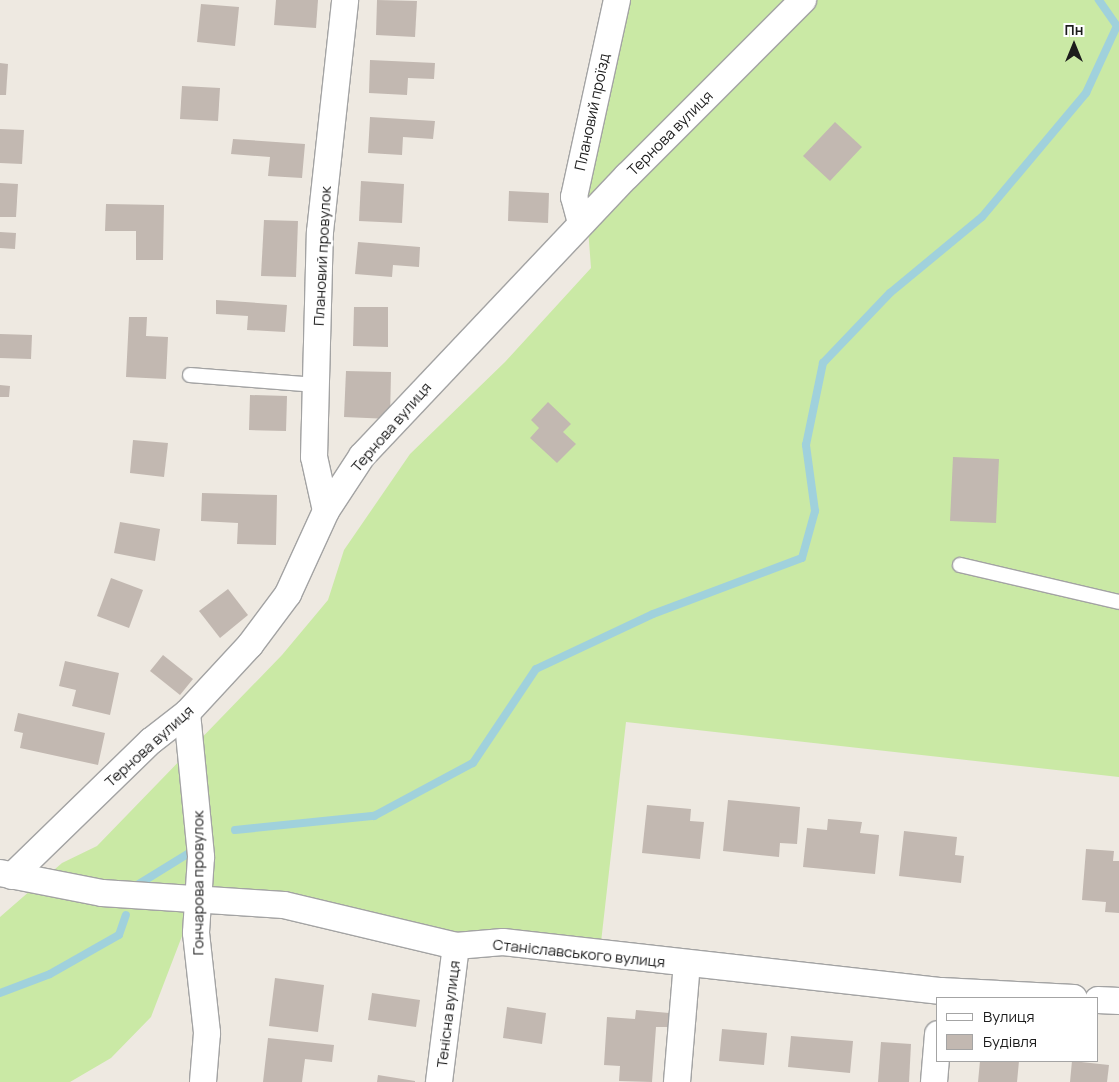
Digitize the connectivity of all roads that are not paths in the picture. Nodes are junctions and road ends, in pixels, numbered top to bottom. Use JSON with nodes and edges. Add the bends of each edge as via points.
{"nodes":[{"id":1,"x":345,"y":0,"type":"edge"},
{"id":2,"x":617,"y":0,"type":"edge"},
{"id":3,"x":803,"y":0,"type":"edge"},
{"id":4,"x":581,"y":224,"type":"junction"},
{"id":5,"x":190,"y":375,"type":"dead end"},
{"id":6,"x":316,"y":385,"type":"junction"},
{"id":7,"x":326,"y":512,"type":"junction"},
{"id":8,"x":960,"y":565,"type":"dead end"},
{"id":9,"x":1119,"y":602,"type":"edge"},
{"id":10,"x":187,"y":713,"type":"junction"},
{"id":11,"x":6,"y":875,"type":"edge"},
{"id":12,"x":199,"y":902,"type":"junction"},
{"id":13,"x":456,"y":946,"type":"junction"},
{"id":14,"x":686,"y":964,"type":"junction"},
{"id":15,"x":941,"y":995,"type":"edge"},
{"id":16,"x":1030,"y":997,"type":"edge"},
{"id":17,"x":1099,"y":1000,"type":"edge"},
{"id":18,"x":1119,"y":1001,"type":"edge"},
{"id":19,"x":936,"y":1058,"type":"edge"},
{"id":20,"x":202,"y":1082,"type":"edge"},
{"id":21,"x":440,"y":1082,"type":"edge"},
{"id":22,"x":677,"y":1082,"type":"edge"},
{"id":23,"x":934,"y":1082,"type":"edge"}],
"edges":[{"from":1,"to":6,"type":"street","name":"Плановий провулок","via":[[320,232]]},
{"from":2,"to":4,"type":"street","name":"Плановий проїзд","via":[[574,198]]},
{"from":3,"to":4,"type":"street","name":"Тернова вулиця"},
{"from":4,"to":7,"type":"street","name":"Тернова вулиця","via":[[362,456]]},
{"from":5,"to":6,"type":"lane"},
{"from":6,"to":7,"type":"street","name":"Плановий провулок","via":[[314,457]]},
{"from":7,"to":10,"type":"street","name":"Тернова вулиця","via":[[274,614]]},
{"from":8,"to":9,"type":"lane"},
{"from":10,"to":11,"type":"street","name":"Тернова вулиця","via":[[151,741]]},
{"from":10,"to":12,"type":"street","name":"Гончарова провулок","via":[[199,823]]},
{"from":11,"to":12,"type":"street","name":"Станіславського вулиця","via":[[102,893]]},
{"from":12,"to":13,"type":"street","name":"Станіславського вулиця","via":[[246,899],[284,905]]},
{"from":12,"to":20,"type":"street","name":"Гончарова провулок","via":[[196,933],[207,1033]]},
{"from":13,"to":14,"type":"street","name":"Станіславського вулиця","via":[[502,942]]},
{"from":13,"to":21,"type":"street","name":"Тенісна вулиця"},
{"from":14,"to":15,"type":"street","name":"Станіславського вулиця"},
{"from":14,"to":22,"type":"street"},
{"from":15,"to":16,"type":"street","name":"Станіславського вулиця"},
{"from":17,"to":18,"type":"street"},
{"from":19,"to":23,"type":"street"}]}
